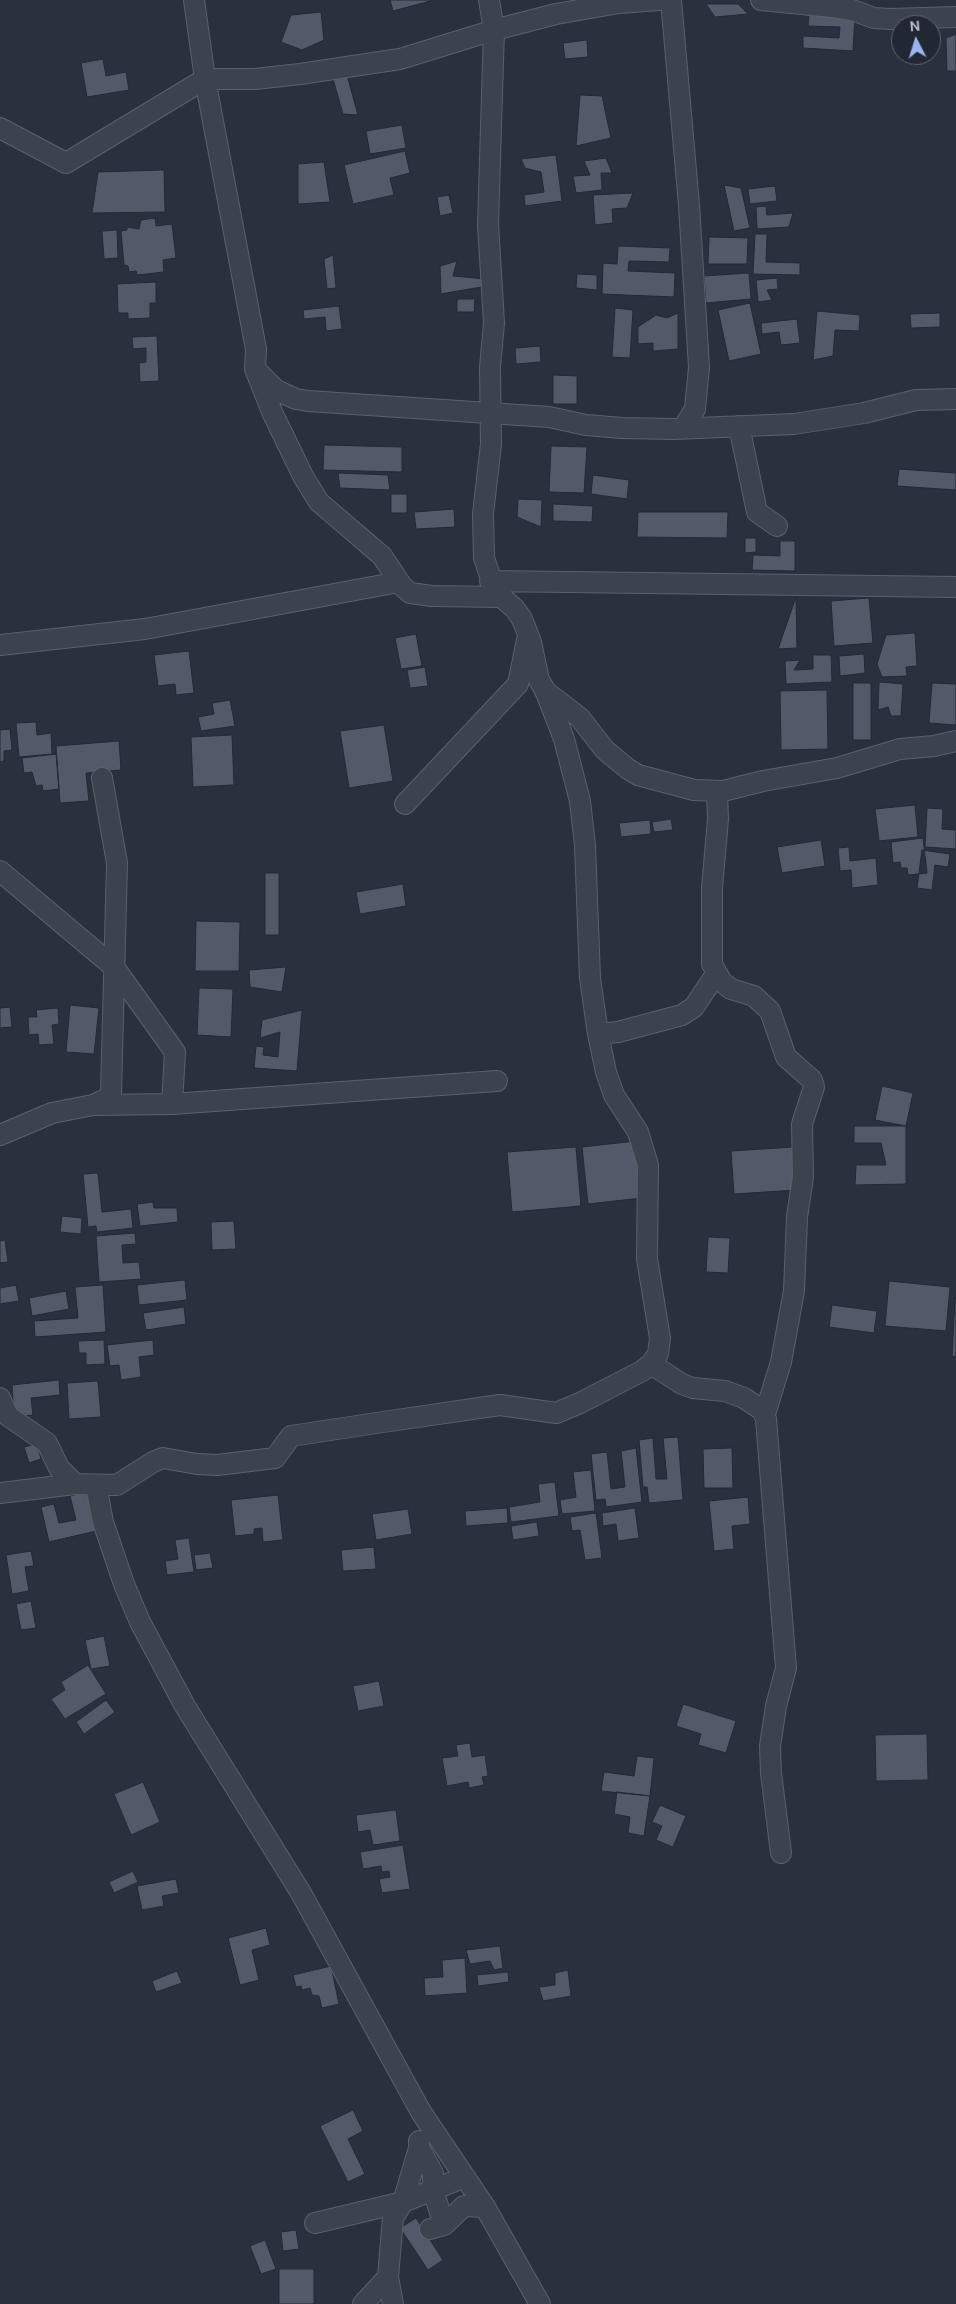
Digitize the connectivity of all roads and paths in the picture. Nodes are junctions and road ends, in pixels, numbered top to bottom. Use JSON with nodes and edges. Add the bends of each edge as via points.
{"nodes":[{"id":1,"x":194,"y":0,"type":"edge"},
{"id":2,"x":489,"y":0,"type":"edge"},
{"id":3,"x":659,"y":0,"type":"edge"},
{"id":4,"x":670,"y":0,"type":"edge"},
{"id":5,"x":761,"y":0,"type":"edge"},
{"id":6,"x":956,"y":17,"type":"edge"},
{"id":7,"x":494,"y":30,"type":"junction"},
{"id":8,"x":205,"y":79,"type":"junction"},
{"id":9,"x":0,"y":128,"type":"edge"},
{"id":10,"x":255,"y":369,"type":"junction"},
{"id":11,"x":956,"y":399,"type":"edge"},
{"id":12,"x":490,"y":412,"type":"junction"},
{"id":13,"x":738,"y":426,"type":"junction"},
{"id":14,"x":683,"y":428,"type":"junction"},
{"id":15,"x":777,"y":526,"type":"dead end"},
{"id":16,"x":399,"y":582,"type":"junction"},
{"id":17,"x":956,"y":587,"type":"edge"},
{"id":18,"x":496,"y":589,"type":"junction"},
{"id":19,"x":528,"y":636,"type":"junction"},
{"id":20,"x":0,"y":645,"type":"edge"},
{"id":21,"x":545,"y":690,"type":"junction"},
{"id":22,"x":956,"y":741,"type":"edge"},
{"id":23,"x":102,"y":778,"type":"dead end"},
{"id":24,"x":717,"y":792,"type":"junction"},
{"id":25,"x":405,"y":804,"type":"dead end"},
{"id":26,"x":0,"y":871,"type":"edge"},
{"id":27,"x":114,"y":967,"type":"junction"},
{"id":28,"x":716,"y":974,"type":"junction"},
{"id":29,"x":598,"y":1034,"type":"junction"},
{"id":30,"x":497,"y":1081,"type":"dead end"},
{"id":31,"x":172,"y":1104,"type":"junction"},
{"id":32,"x":93,"y":1105,"type":"junction"},
{"id":33,"x":0,"y":1135,"type":"edge"},
{"id":34,"x":651,"y":1364,"type":"junction"},
{"id":35,"x":0,"y":1398,"type":"edge"},
{"id":36,"x":765,"y":1414,"type":"junction"},
{"id":37,"x":75,"y":1484,"type":"junction"},
{"id":38,"x":96,"y":1486,"type":"junction"},
{"id":39,"x":0,"y":1493,"type":"edge"},
{"id":40,"x":781,"y":1853,"type":"dead end"},
{"id":41,"x":421,"y":2112,"type":"junction"},
{"id":42,"x":419,"y":2148,"type":"junction"},
{"id":43,"x":465,"y":2177,"type":"junction"},
{"id":44,"x":433,"y":2190,"type":"junction"},
{"id":45,"x":403,"y":2202,"type":"junction"},
{"id":46,"x":485,"y":2206,"type":"junction"},
{"id":47,"x":315,"y":2223,"type":"dead end"},
{"id":48,"x":388,"y":2277,"type":"junction"},
{"id":49,"x":363,"y":2304,"type":"edge"},
{"id":50,"x":393,"y":2304,"type":"edge"},
{"id":51,"x":540,"y":2304,"type":"edge"}],
"edges":[{"from":1,"to":8,"type":"street"},
{"from":2,"to":7,"type":"street"},
{"from":3,"to":7,"type":"street","via":[[556,14]]},
{"from":4,"to":14,"type":"street","via":[[689,206],[699,367],[695,409]]},
{"from":5,"to":6,"type":"street","via":[[852,10],[890,20]]},
{"from":7,"to":8,"type":"street","via":[[400,59],[273,77]]},
{"from":7,"to":12,"type":"street","via":[[488,224],[494,323]]},
{"from":8,"to":9,"type":"street","via":[[66,163]]},
{"from":8,"to":10,"type":"street","via":[[256,349]]},
{"from":10,"to":12,"type":"street","via":[[276,390],[296,399],[327,404]]},
{"from":10,"to":16,"type":"street","via":[[272,414],[312,493],[326,510],[382,556]]},
{"from":11,"to":13,"type":"street","via":[[916,400],[864,413],[794,424]]},
{"from":12,"to":14,"type":"street","via":[[622,428]]},
{"from":12,"to":18,"type":"street","via":[[491,444],[482,530],[484,558]]},
{"from":13,"to":14,"type":"street"},
{"from":13,"to":15,"type":"street","via":[[757,512]]},
{"from":16,"to":18,"type":"street","via":[[416,594]]},
{"from":16,"to":20,"type":"street","via":[[145,629]]},
{"from":17,"to":18,"type":"street"},
{"from":18,"to":19,"type":"street","via":[[519,613]]},
{"from":19,"to":21,"type":"street","via":[[539,680]]},
{"from":19,"to":25,"type":"street","via":[[518,684]]},
{"from":21,"to":24,"type":"street","via":[[580,718],[605,750],[638,775],[671,785]]},
{"from":21,"to":29,"type":"street","via":[[564,739],[580,801],[585,845],[590,978]]},
{"from":22,"to":24,"type":"street","via":[[900,749],[837,768]]},
{"from":23,"to":27,"type":"street","via":[[117,863]]},
{"from":24,"to":28,"type":"street","via":[[711,918],[712,958]]},
{"from":26,"to":27,"type":"street"},
{"from":27,"to":31,"type":"street","via":[[175,1052]]},
{"from":27,"to":32,"type":"street","via":[[112,1088],[108,1098]]},
{"from":28,"to":29,"type":"street","via":[[694,1007],[682,1015]]},
{"from":28,"to":36,"type":"street","via":[[731,989],[754,996],[770,1011],[786,1057],[812,1080],[813,1085],[813,1095],[802,1124],[802,1177],[794,1291],[781,1362]]},
{"from":29,"to":34,"type":"street","via":[[614,1095],[638,1132],[648,1165],[647,1259],[660,1338],[658,1354]]},
{"from":30,"to":31,"type":"street"},
{"from":31,"to":32,"type":"street"},
{"from":32,"to":33,"type":"street","via":[[52,1113]]},
{"from":34,"to":36,"type":"street","via":[[682,1384],[744,1398]]},
{"from":34,"to":38,"type":"street","via":[[580,1404],[556,1413],[500,1405],[291,1436],[275,1458],[211,1465],[158,1459],[122,1483]]},
{"from":35,"to":37,"type":"street","via":[[8,1416],[48,1443],[60,1468]]},
{"from":36,"to":40,"type":"street","via":[[786,1668],[770,1746]]},
{"from":37,"to":38,"type":"street"},
{"from":37,"to":39,"type":"street"},
{"from":38,"to":41,"type":"street","via":[[103,1522],[140,1622],[185,1706],[301,1893]]},
{"from":41,"to":42,"type":"street"},
{"from":41,"to":43,"type":"street"},
{"from":42,"to":44,"type":"street","via":[[433,2173]]},
{"from":42,"to":45,"type":"street"},
{"from":43,"to":44,"type":"street"},
{"from":43,"to":46,"type":"street"},
{"from":44,"to":45,"type":"street"},
{"from":44,"to":46,"type":"street","via":[[437,2227],[464,2206]]},
{"from":45,"to":47,"type":"street"},
{"from":45,"to":48,"type":"street","via":[[393,2218]]},
{"from":46,"to":51,"type":"street"},
{"from":48,"to":49,"type":"street"},
{"from":48,"to":50,"type":"street"}]}
